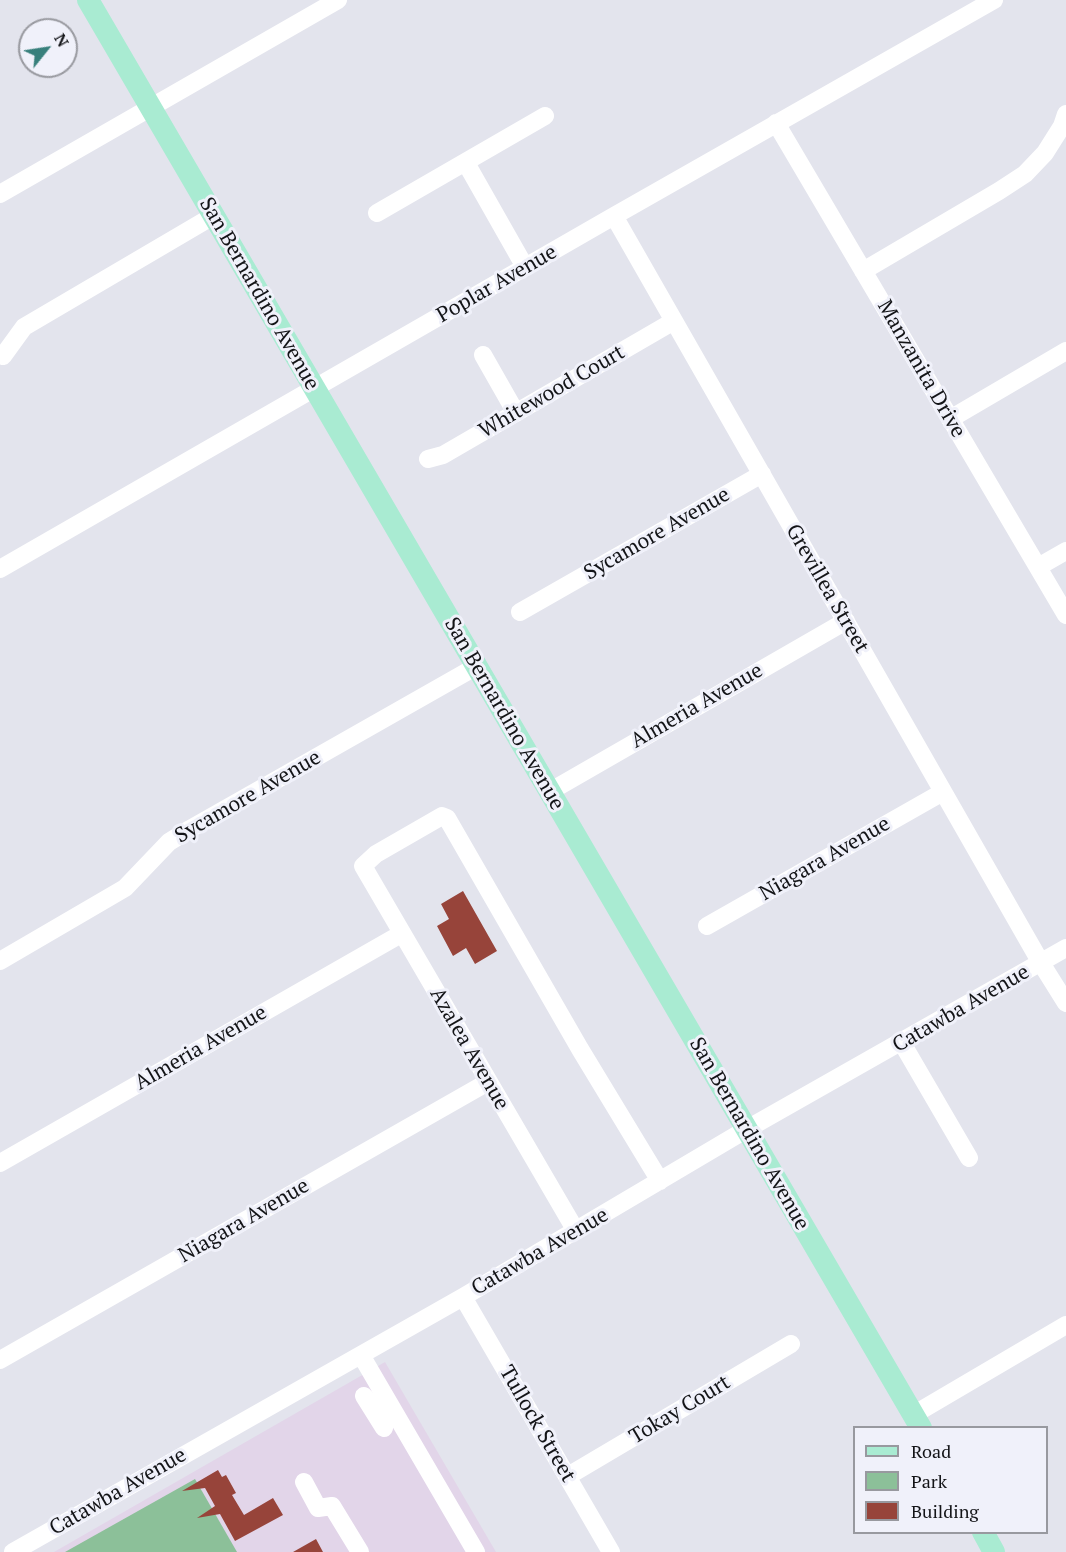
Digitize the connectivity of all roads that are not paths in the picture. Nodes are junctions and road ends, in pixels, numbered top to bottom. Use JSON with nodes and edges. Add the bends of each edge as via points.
{"nodes":[{"id":1,"x":88,"y":0,"type":"edge"},
{"id":2,"x":338,"y":0,"type":"edge"},
{"id":3,"x":994,"y":0,"type":"edge"},
{"id":4,"x":150,"y":108,"type":"junction"},
{"id":5,"x":1066,"y":114,"type":"edge"},
{"id":6,"x":544,"y":116,"type":"dead end"},
{"id":7,"x":776,"y":123,"type":"junction"},
{"id":8,"x":466,"y":163,"type":"junction"},
{"id":9,"x":0,"y":194,"type":"edge"},
{"id":10,"x":377,"y":213,"type":"dead end"},
{"id":11,"x":213,"y":216,"type":"junction"},
{"id":12,"x":614,"y":216,"type":"junction"},
{"id":13,"x":525,"y":267,"type":"junction"},
{"id":14,"x":863,"y":271,"type":"junction"},
{"id":15,"x":674,"y":321,"type":"junction"},
{"id":16,"x":1066,"y":351,"type":"edge"},
{"id":17,"x":483,"y":355,"type":"dead end"},
{"id":18,"x":3,"y":356,"type":"dead end"},
{"id":19,"x":315,"y":388,"type":"junction"},
{"id":20,"x":516,"y":412,"type":"junction"},
{"id":21,"x":950,"y":419,"type":"junction"},
{"id":22,"x":428,"y":459,"type":"dead end"},
{"id":23,"x":762,"y":474,"type":"junction"},
{"id":24,"x":1066,"y":551,"type":"edge"},
{"id":25,"x":1038,"y":567,"type":"junction"},
{"id":26,"x":0,"y":569,"type":"edge"},
{"id":27,"x":520,"y":612,"type":"dead end"},
{"id":28,"x":1066,"y":615,"type":"edge"},
{"id":29,"x":846,"y":621,"type":"junction"},
{"id":30,"x":477,"y":666,"type":"junction"},
{"id":31,"x":549,"y":792,"type":"junction"},
{"id":32,"x":943,"y":792,"type":"junction"},
{"id":33,"x":707,"y":926,"type":"dead end"},
{"id":34,"x":401,"y":934,"type":"junction"},
{"id":35,"x":1066,"y":948,"type":"edge"},
{"id":36,"x":0,"y":961,"type":"edge"},
{"id":37,"x":1041,"y":963,"type":"junction"},
{"id":38,"x":1066,"y":1003,"type":"edge"},
{"id":39,"x":902,"y":1043,"type":"junction"},
{"id":40,"x":488,"y":1082,"type":"junction"},
{"id":41,"x":747,"y":1129,"type":"junction"},
{"id":42,"x":969,"y":1158,"type":"dead end"},
{"id":43,"x":0,"y":1163,"type":"edge"},
{"id":44,"x":660,"y":1181,"type":"junction"},
{"id":45,"x":576,"y":1231,"type":"junction"},
{"id":46,"x":463,"y":1297,"type":"junction"},
{"id":47,"x":1066,"y":1325,"type":"edge"},
{"id":48,"x":792,"y":1344,"type":"dead end"},
{"id":49,"x":361,"y":1355,"type":"junction"},
{"id":50,"x":0,"y":1360,"type":"edge"},
{"id":51,"x":364,"y":1396,"type":"dead end"},
{"id":52,"x":917,"y":1421,"type":"edge"},
{"id":53,"x":384,"y":1428,"type":"dead end"},
{"id":54,"x":568,"y":1476,"type":"junction"},
{"id":55,"x":304,"y":1482,"type":"dead end"},
{"id":56,"x":984,"y":1534,"type":"edge"},
{"id":57,"x":13,"y":1552,"type":"edge"},
{"id":58,"x":360,"y":1552,"type":"edge"},
{"id":59,"x":476,"y":1552,"type":"edge"},
{"id":60,"x":611,"y":1552,"type":"edge"},
{"id":61,"x":994,"y":1552,"type":"edge"}],
"edges":[{"from":1,"to":4,"type":"main road","name":"San Bernardino Avenue"},
{"from":2,"to":4,"type":"street"},
{"from":3,"to":7,"type":"street","name":"Poplar Avenue"},
{"from":4,"to":9,"type":"street"},
{"from":4,"to":11,"type":"main road","name":"San Bernardino Avenue"},
{"from":5,"to":14,"type":"street","via":[[1045,153],[1025,174]]},
{"from":6,"to":8,"type":"street"},
{"from":7,"to":12,"type":"street","name":"Poplar Avenue"},
{"from":7,"to":14,"type":"street","name":"Manzanita Drive"},
{"from":8,"to":10,"type":"street"},
{"from":8,"to":13,"type":"street"},
{"from":11,"to":18,"type":"street","via":[[24,327]]},
{"from":11,"to":19,"type":"main road","name":"San Bernardino Avenue"},
{"from":12,"to":13,"type":"street","name":"Poplar Avenue"},
{"from":12,"to":15,"type":"street","name":"Grevillea Street"},
{"from":13,"to":19,"type":"street","name":"Poplar Avenue"},
{"from":14,"to":21,"type":"street","name":"Manzanita Drive"},
{"from":15,"to":20,"type":"street","name":"Whitewood Court"},
{"from":15,"to":23,"type":"street","name":"Grevillea Street"},
{"from":16,"to":21,"type":"street"},
{"from":17,"to":20,"type":"street"},
{"from":19,"to":26,"type":"street","name":"Poplar Avenue"},
{"from":19,"to":30,"type":"main road","name":"San Bernardino Avenue"},
{"from":20,"to":22,"type":"street","name":"Whitewood Court","via":[[443,455]]},
{"from":21,"to":25,"type":"street","name":"Manzanita Drive"},
{"from":23,"to":27,"type":"street","name":"Sycamore Avenue"},
{"from":23,"to":29,"type":"street","name":"Grevillea Street"},
{"from":24,"to":25,"type":"street"},
{"from":25,"to":28,"type":"street","name":"Manzanita Drive"},
{"from":29,"to":31,"type":"street","name":"Almeria Avenue"},
{"from":29,"to":32,"type":"street","name":"Grevillea Street"},
{"from":30,"to":31,"type":"main road","name":"San Bernardino Avenue"},
{"from":30,"to":36,"type":"street","name":"Sycamore Avenue","via":[[190,829],[169,842],[125,888]]},
{"from":31,"to":41,"type":"main road","name":"San Bernardino Avenue"},
{"from":32,"to":33,"type":"street","name":"Niagara Avenue"},
{"from":32,"to":37,"type":"street","name":"Grevillea Street"},
{"from":34,"to":40,"type":"street","name":"Azalea Avenue"},
{"from":34,"to":43,"type":"street","name":"Almeria Avenue"},
{"from":34,"to":44,"type":"street","name":"Azalea Avenue","via":[[363,866],[376,854],[442,816],[447,818]]},
{"from":35,"to":37,"type":"street","name":"Catawba Avenue"},
{"from":37,"to":38,"type":"street","name":"Grevillea Street"},
{"from":37,"to":39,"type":"street","name":"Catawba Avenue"},
{"from":39,"to":41,"type":"street","name":"Catawba Avenue"},
{"from":39,"to":42,"type":"street"},
{"from":40,"to":45,"type":"street","name":"Azalea Avenue"},
{"from":40,"to":50,"type":"street","name":"Niagara Avenue"},
{"from":41,"to":44,"type":"street","name":"Catawba Avenue"},
{"from":41,"to":52,"type":"main road","name":"San Bernardino Avenue"},
{"from":44,"to":45,"type":"street","name":"Catawba Avenue"},
{"from":45,"to":46,"type":"street","name":"Catawba Avenue"},
{"from":46,"to":49,"type":"street","name":"Catawba Avenue"},
{"from":46,"to":54,"type":"street","name":"Tullock Street"},
{"from":47,"to":52,"type":"street"},
{"from":48,"to":54,"type":"street","name":"Tokay Court"},
{"from":49,"to":57,"type":"street","name":"Catawba Avenue"},
{"from":49,"to":59,"type":"street"},
{"from":51,"to":53,"type":"street"},
{"from":54,"to":60,"type":"street","name":"Tullock Street"},
{"from":55,"to":58,"type":"street","via":[[318,1508],[332,1506]]},
{"from":56,"to":61,"type":"main road"}]}
